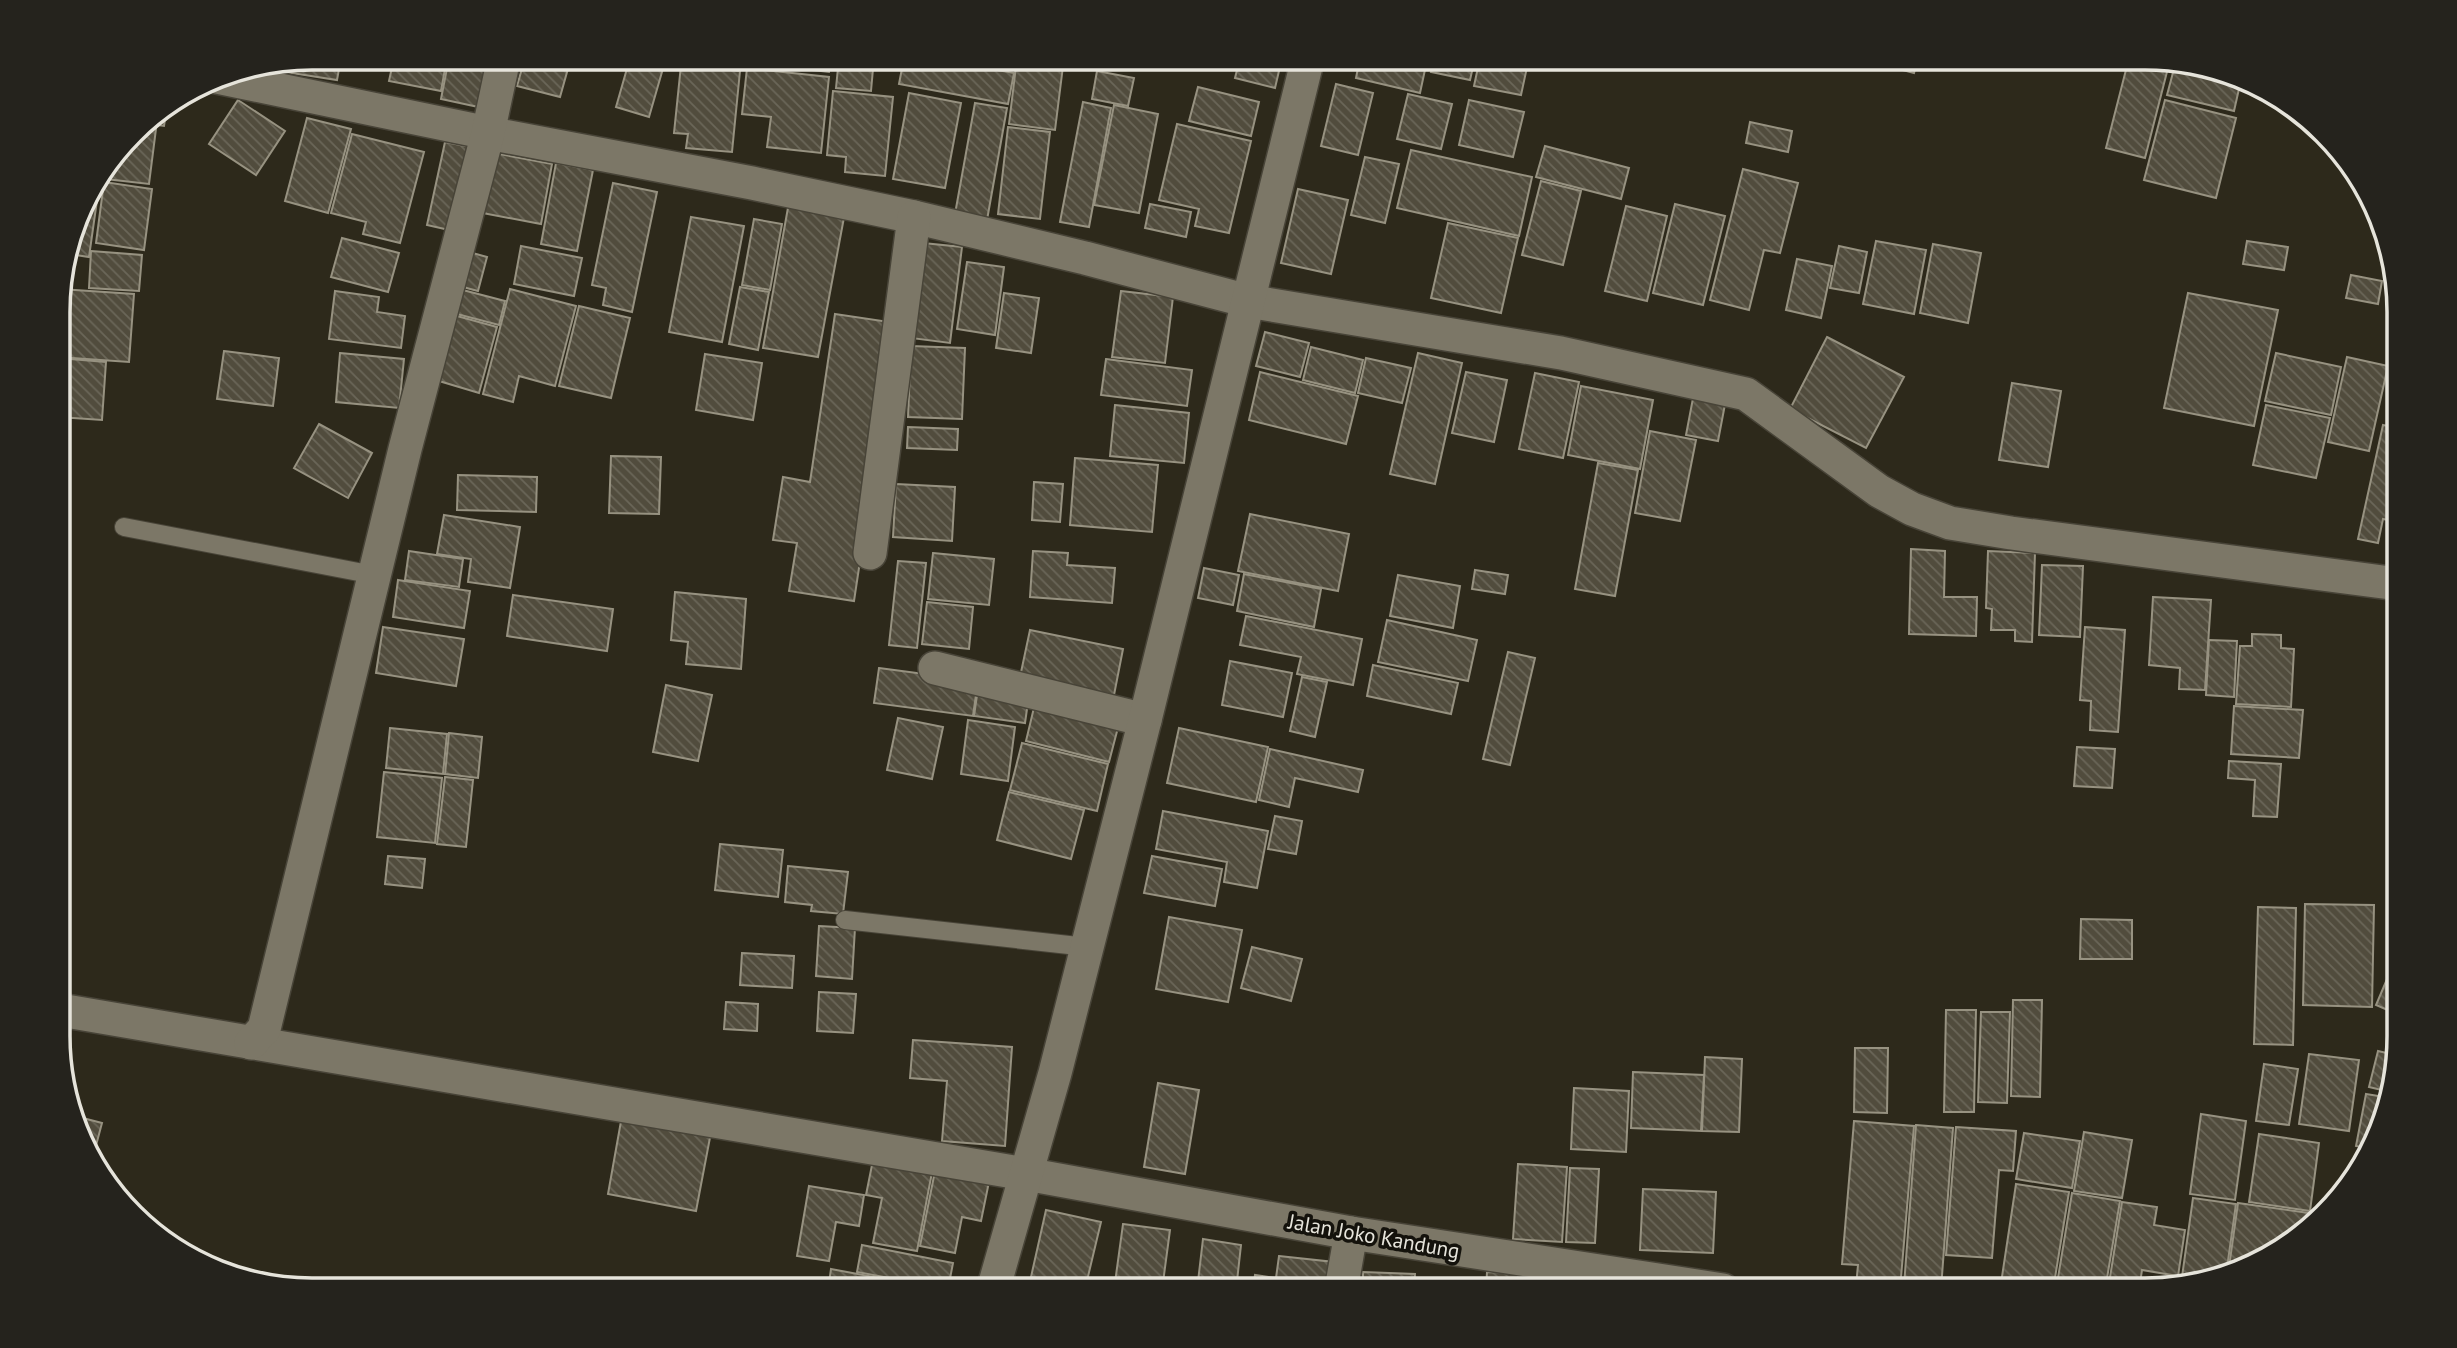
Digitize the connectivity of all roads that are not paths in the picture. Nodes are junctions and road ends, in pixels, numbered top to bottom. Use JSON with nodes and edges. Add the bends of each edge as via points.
{"nodes":[{"id":1,"x":1305,"y":70,"type":"edge"},
{"id":2,"x":501,"y":71,"type":"edge"},
{"id":3,"x":239,"y":81,"type":"edge"},
{"id":4,"x":488,"y":132,"type":"junction"},
{"id":5,"x":914,"y":217,"type":"junction"},
{"id":6,"x":1248,"y":301,"type":"junction"},
{"id":7,"x":124,"y":527,"type":"dead end"},
{"id":8,"x":870,"y":552,"type":"dead end"},
{"id":9,"x":374,"y":575,"type":"junction"},
{"id":10,"x":2387,"y":583,"type":"edge"},
{"id":11,"x":935,"y":668,"type":"dead end"},
{"id":12,"x":1145,"y":720,"type":"junction"},
{"id":13,"x":845,"y":920,"type":"dead end"},
{"id":14,"x":1087,"y":947,"type":"junction"},
{"id":15,"x":70,"y":1012,"type":"edge"},
{"id":16,"x":251,"y":1043,"type":"junction"},
{"id":17,"x":1026,"y":1174,"type":"junction"},
{"id":18,"x":1351,"y":1233,"type":"junction"},
{"id":19,"x":1343,"y":1277,"type":"edge"},
{"id":20,"x":1640,"y":1277,"type":"edge"},
{"id":21,"x":997,"y":1278,"type":"edge"}],
"edges":[{"from":1,"to":6,"type":"street"},
{"from":2,"to":4,"type":"street"},
{"from":3,"to":4,"type":"street"},
{"from":4,"to":5,"type":"street"},
{"from":4,"to":9,"type":"street"},
{"from":5,"to":6,"type":"street"},
{"from":5,"to":8,"type":"street"},
{"from":6,"to":10,"type":"street","via":[[1561,353],[1746,394],[1879,491],[1950,523]]},
{"from":6,"to":12,"type":"street"},
{"from":7,"to":9,"type":"lane"},
{"from":9,"to":16,"type":"street","via":[[264,1029]]},
{"from":11,"to":12,"type":"street"},
{"from":12,"to":14,"type":"street"},
{"from":13,"to":14,"type":"lane"},
{"from":14,"to":17,"type":"street"},
{"from":15,"to":16,"type":"street","name":"Jalan Joko Kandung"},
{"from":16,"to":17,"type":"street","name":"Jalan Joko Kandung"},
{"from":17,"to":18,"type":"street","name":"Jalan Joko Kandung"},
{"from":17,"to":21,"type":"street"},
{"from":18,"to":19,"type":"street"},
{"from":18,"to":20,"type":"street","name":"Jalan Joko Kandung"}]}
